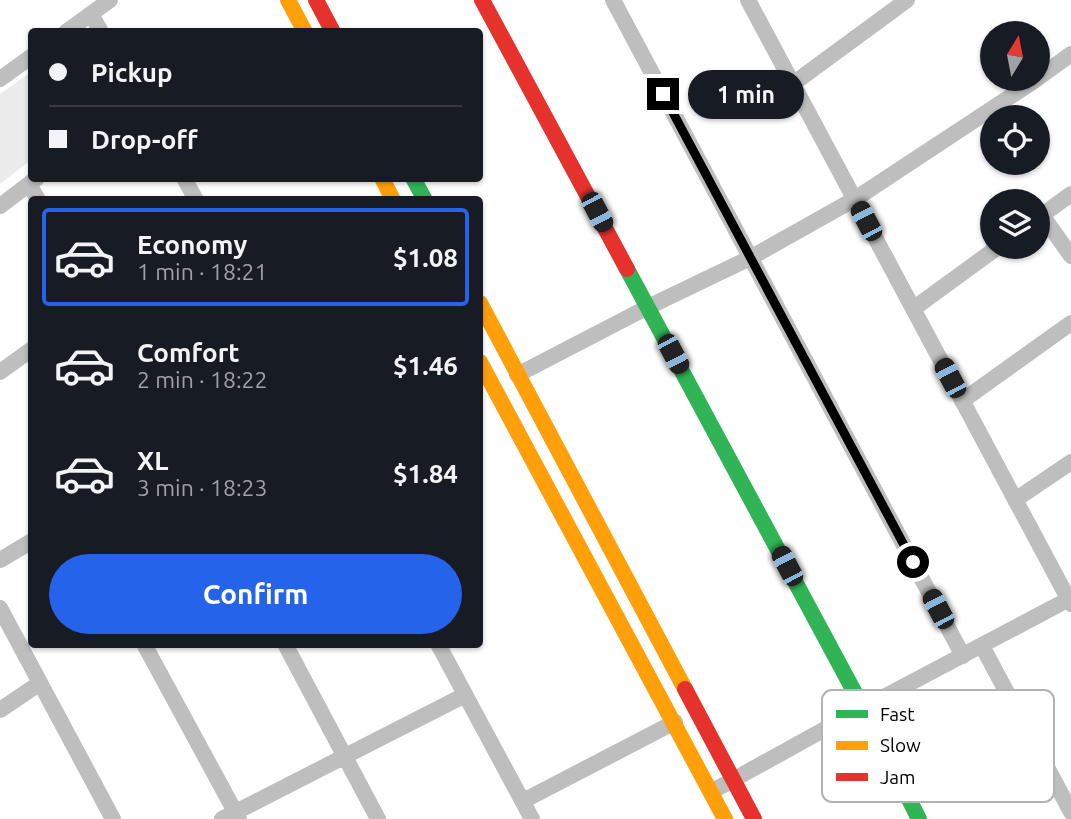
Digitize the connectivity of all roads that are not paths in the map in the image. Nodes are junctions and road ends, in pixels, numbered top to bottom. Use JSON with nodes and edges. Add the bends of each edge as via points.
{"nodes":[{"id":1,"x":110,"y":0,"type":"edge"},
{"id":2,"x":288,"y":0,"type":"edge"},
{"id":3,"x":316,"y":0,"type":"edge"},
{"id":4,"x":482,"y":0,"type":"edge"},
{"id":5,"x":613,"y":0,"type":"edge"},
{"id":6,"x":748,"y":0,"type":"edge"},
{"id":7,"x":907,"y":0,"type":"edge"},
{"id":8,"x":91,"y":14,"type":"junction"},
{"id":9,"x":72,"y":28,"type":"edge"},
{"id":10,"x":99,"y":28,"type":"edge"},
{"id":11,"x":303,"y":28,"type":"edge"},
{"id":12,"x":331,"y":28,"type":"edge"},
{"id":13,"x":1071,"y":54,"type":"edge"},
{"id":14,"x":28,"y":59,"type":"edge"},
{"id":15,"x":1050,"y":70,"type":"edge"},
{"id":16,"x":0,"y":79,"type":"edge"},
{"id":17,"x":794,"y":83,"type":"junction"},
{"id":18,"x":1020,"y":91,"type":"edge"},
{"id":19,"x":32,"y":182,"type":"edge"},
{"id":20,"x":1071,"y":194,"type":"edge"},
{"id":21,"x":855,"y":200,"type":"junction"},
{"id":22,"x":0,"y":206,"type":"edge"},
{"id":23,"x":1050,"y":210,"type":"edge"},
{"id":24,"x":1050,"y":230,"type":"edge"},
{"id":25,"x":1071,"y":256,"type":"edge"},
{"id":26,"x":750,"y":258,"type":"junction"},
{"id":27,"x":982,"y":259,"type":"edge"},
{"id":28,"x":648,"y":307,"type":"junction"},
{"id":29,"x":483,"y":309,"type":"edge"},
{"id":30,"x":913,"y":309,"type":"junction"},
{"id":31,"x":1071,"y":323,"type":"edge"},
{"id":32,"x":28,"y":352,"type":"edge"},
{"id":33,"x":483,"y":368,"type":"edge"},
{"id":34,"x":0,"y":372,"type":"edge"},
{"id":35,"x":517,"y":375,"type":"junction"},
{"id":36,"x":962,"y":401,"type":"junction"},
{"id":37,"x":557,"y":452,"type":"junction"},
{"id":38,"x":1071,"y":462,"type":"edge"},
{"id":39,"x":535,"y":464,"type":"junction"},
{"id":40,"x":1015,"y":500,"type":"junction"},
{"id":41,"x":28,"y":543,"type":"edge"},
{"id":42,"x":0,"y":560,"type":"edge"},
{"id":43,"x":1070,"y":601,"type":"edge"},
{"id":44,"x":0,"y":608,"type":"edge"},
{"id":45,"x":982,"y":646,"type":"junction"},
{"id":46,"x":146,"y":648,"type":"edge"},
{"id":47,"x":287,"y":648,"type":"edge"},
{"id":48,"x":440,"y":648,"type":"edge"},
{"id":49,"x":963,"y":656,"type":"junction"},
{"id":50,"x":40,"y":683,"type":"junction"},
{"id":51,"x":853,"y":690,"type":"edge"},
{"id":52,"x":898,"y":690,"type":"edge"},
{"id":53,"x":1006,"y":690,"type":"edge"},
{"id":54,"x":465,"y":695,"type":"junction"},
{"id":55,"x":0,"y":709,"type":"edge"},
{"id":56,"x":675,"y":722,"type":"junction"},
{"id":57,"x":822,"y":731,"type":"edge"},
{"id":58,"x":346,"y":756,"type":"junction"},
{"id":59,"x":734,"y":779,"type":"junction"},
{"id":60,"x":1054,"y":780,"type":"edge"},
{"id":61,"x":711,"y":792,"type":"junction"},
{"id":62,"x":523,"y":801,"type":"junction"},
{"id":63,"x":910,"y":802,"type":"edge"},
{"id":64,"x":1071,"y":812,"type":"edge"},
{"id":65,"x":232,"y":817,"type":"edge"},
{"id":66,"x":113,"y":819,"type":"edge"},
{"id":67,"x":378,"y":819,"type":"edge"},
{"id":68,"x":532,"y":819,"type":"edge"},
{"id":69,"x":725,"y":819,"type":"edge"},
{"id":70,"x":754,"y":819,"type":"edge"},
{"id":71,"x":919,"y":819,"type":"edge"}],
"edges":[{"from":1,"to":8,"type":"street"},
{"from":2,"to":11,"type":"street"},
{"from":3,"to":12,"type":"street"},
{"from":4,"to":28,"type":"street"},
{"from":5,"to":26,"type":"street"},
{"from":6,"to":17,"type":"street"},
{"from":7,"to":17,"type":"street"},
{"from":8,"to":9,"type":"street"},
{"from":8,"to":10,"type":"street"},
{"from":13,"to":15,"type":"street"},
{"from":14,"to":16,"type":"street"},
{"from":17,"to":21,"type":"street"},
{"from":18,"to":21,"type":"street"},
{"from":19,"to":22,"type":"street"},
{"from":20,"to":23,"type":"street"},
{"from":21,"to":26,"type":"street"},
{"from":21,"to":30,"type":"street"},
{"from":24,"to":25,"type":"street"},
{"from":26,"to":28,"type":"street"},
{"from":26,"to":49,"type":"street"},
{"from":27,"to":30,"type":"street"},
{"from":28,"to":35,"type":"street"},
{"from":28,"to":51,"type":"street"},
{"from":29,"to":35,"type":"street"},
{"from":30,"to":36,"type":"street"},
{"from":31,"to":36,"type":"street"},
{"from":32,"to":34,"type":"street"},
{"from":33,"to":39,"type":"street"},
{"from":35,"to":37,"type":"street"},
{"from":36,"to":40,"type":"street"},
{"from":37,"to":39,"type":"street"},
{"from":37,"to":59,"type":"street"},
{"from":38,"to":40,"type":"street"},
{"from":39,"to":56,"type":"street"},
{"from":40,"to":43,"type":"street"},
{"from":41,"to":42,"type":"street"},
{"from":43,"to":45,"type":"street"},
{"from":44,"to":50,"type":"street"},
{"from":45,"to":49,"type":"street"},
{"from":45,"to":53,"type":"street"},
{"from":46,"to":65,"type":"street"},
{"from":47,"to":58,"type":"street"},
{"from":48,"to":54,"type":"street"},
{"from":49,"to":52,"type":"street"},
{"from":50,"to":55,"type":"street"},
{"from":50,"to":66,"type":"street"},
{"from":54,"to":58,"type":"street"},
{"from":54,"to":62,"type":"street"},
{"from":56,"to":61,"type":"street"},
{"from":56,"to":62,"type":"street"},
{"from":57,"to":59,"type":"street"},
{"from":58,"to":65,"type":"street"},
{"from":58,"to":67,"type":"street"},
{"from":59,"to":61,"type":"street"},
{"from":59,"to":70,"type":"street"},
{"from":60,"to":64,"type":"street"},
{"from":61,"to":69,"type":"street"},
{"from":62,"to":68,"type":"street"},
{"from":63,"to":71,"type":"street"}]}
